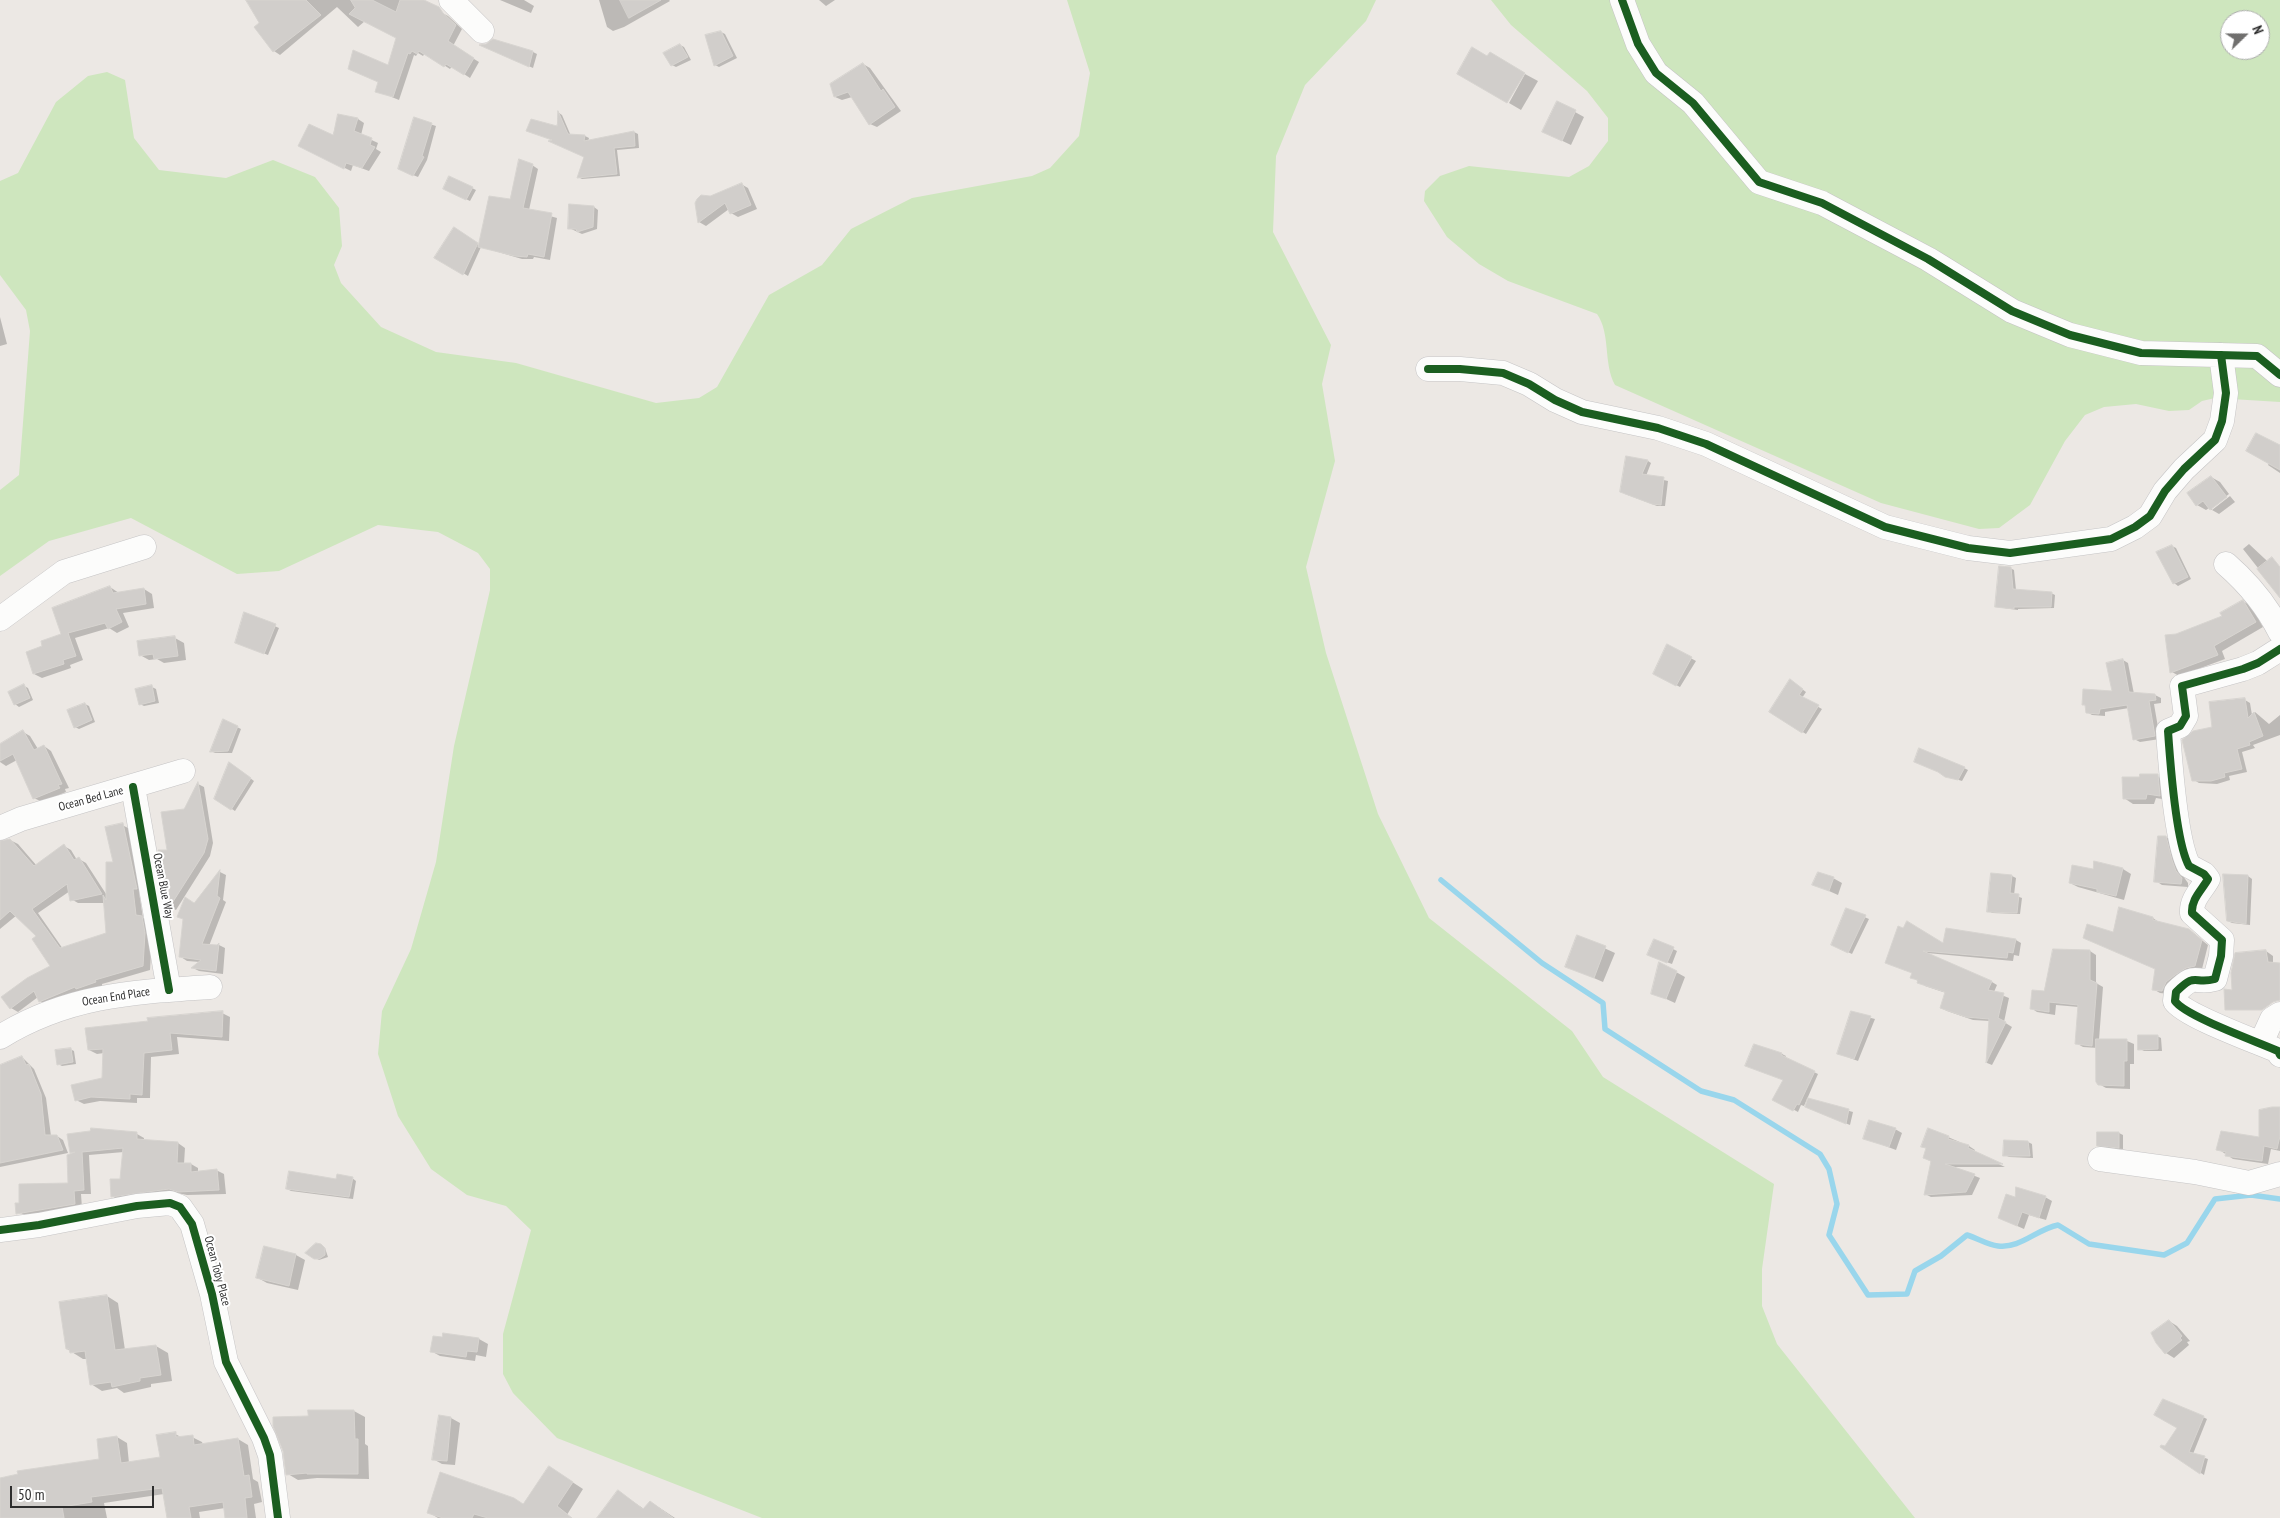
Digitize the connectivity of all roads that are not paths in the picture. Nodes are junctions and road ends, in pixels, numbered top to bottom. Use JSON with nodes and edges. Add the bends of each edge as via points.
{"nodes":[{"id":1,"x":451,"y":0,"type":"edge"},
{"id":2,"x":1622,"y":0,"type":"edge"},
{"id":3,"x":482,"y":31,"type":"dead end"},
{"id":4,"x":2221,"y":355,"type":"junction"},
{"id":5,"x":1428,"y":369,"type":"dead end"},
{"id":6,"x":2280,"y":375,"type":"edge"},
{"id":7,"x":144,"y":547,"type":"dead end"},
{"id":8,"x":2226,"y":564,"type":"dead end"},
{"id":9,"x":0,"y":619,"type":"edge"},
{"id":10,"x":2280,"y":632,"type":"edge"},
{"id":11,"x":2280,"y":649,"type":"edge"},
{"id":12,"x":183,"y":771,"type":"dead end"},
{"id":13,"x":133,"y":787,"type":"junction"},
{"id":14,"x":0,"y":828,"type":"edge"},
{"id":15,"x":210,"y":987,"type":"dead end"},
{"id":16,"x":169,"y":990,"type":"junction"},
{"id":17,"x":2280,"y":1014,"type":"edge"},
{"id":18,"x":0,"y":1038,"type":"edge"},
{"id":19,"x":2270,"y":1049,"type":"edge"},
{"id":20,"x":2100,"y":1159,"type":"dead end"},
{"id":21,"x":2280,"y":1174,"type":"edge"},
{"id":22,"x":0,"y":1230,"type":"edge"},
{"id":23,"x":278,"y":1518,"type":"edge"}],
"edges":[{"from":1,"to":3,"type":"street"},
{"from":2,"to":4,"type":"street","via":[[1638,44],[1656,73],[1693,103],[1759,182],[1822,203],[1928,259],[2012,311],[2070,335],[2141,353]]},
{"from":4,"to":5,"type":"street","via":[[2226,393],[2215,440],[2165,491],[2150,516],[2111,539],[2010,553],[1968,548],[1885,528],[1706,444],[1658,428],[1582,412],[1503,373]]},
{"from":4,"to":6,"type":"street","via":[[2257,356]]},
{"from":7,"to":9,"type":"street","via":[[64,572]]},
{"from":8,"to":10,"type":"street","via":[[2265,604]]},
{"from":11,"to":19,"type":"street","via":[[2243,669],[2182,686],[2186,716],[2180,726],[2168,731],[2184,854],[2189,866],[2208,879],[2194,900],[2192,912],[2222,940],[2214,979],[2186,981],[2176,992],[2175,1001],[2204,1019]]},
{"from":12,"to":13,"type":"street","name":"Ocean Bed Lane"},
{"from":13,"to":14,"type":"street","name":"Ocean Bed Lane"},
{"from":13,"to":16,"type":"street","name":"Ocean Blue Way"},
{"from":15,"to":16,"type":"street","name":"Ocean End Place"},
{"from":16,"to":18,"type":"street","name":"Ocean End Place","via":[[96,998],[69,1005],[46,1012]]},
{"from":17,"to":19,"type":"street","via":[[2272,1019]]},
{"from":20,"to":21,"type":"street","via":[[2248,1183]]},
{"from":22,"to":23,"type":"street","name":"Ocean Toby Place","via":[[137,1206],[170,1203],[180,1207],[192,1224],[212,1294],[226,1362],[270,1455]]}]}
